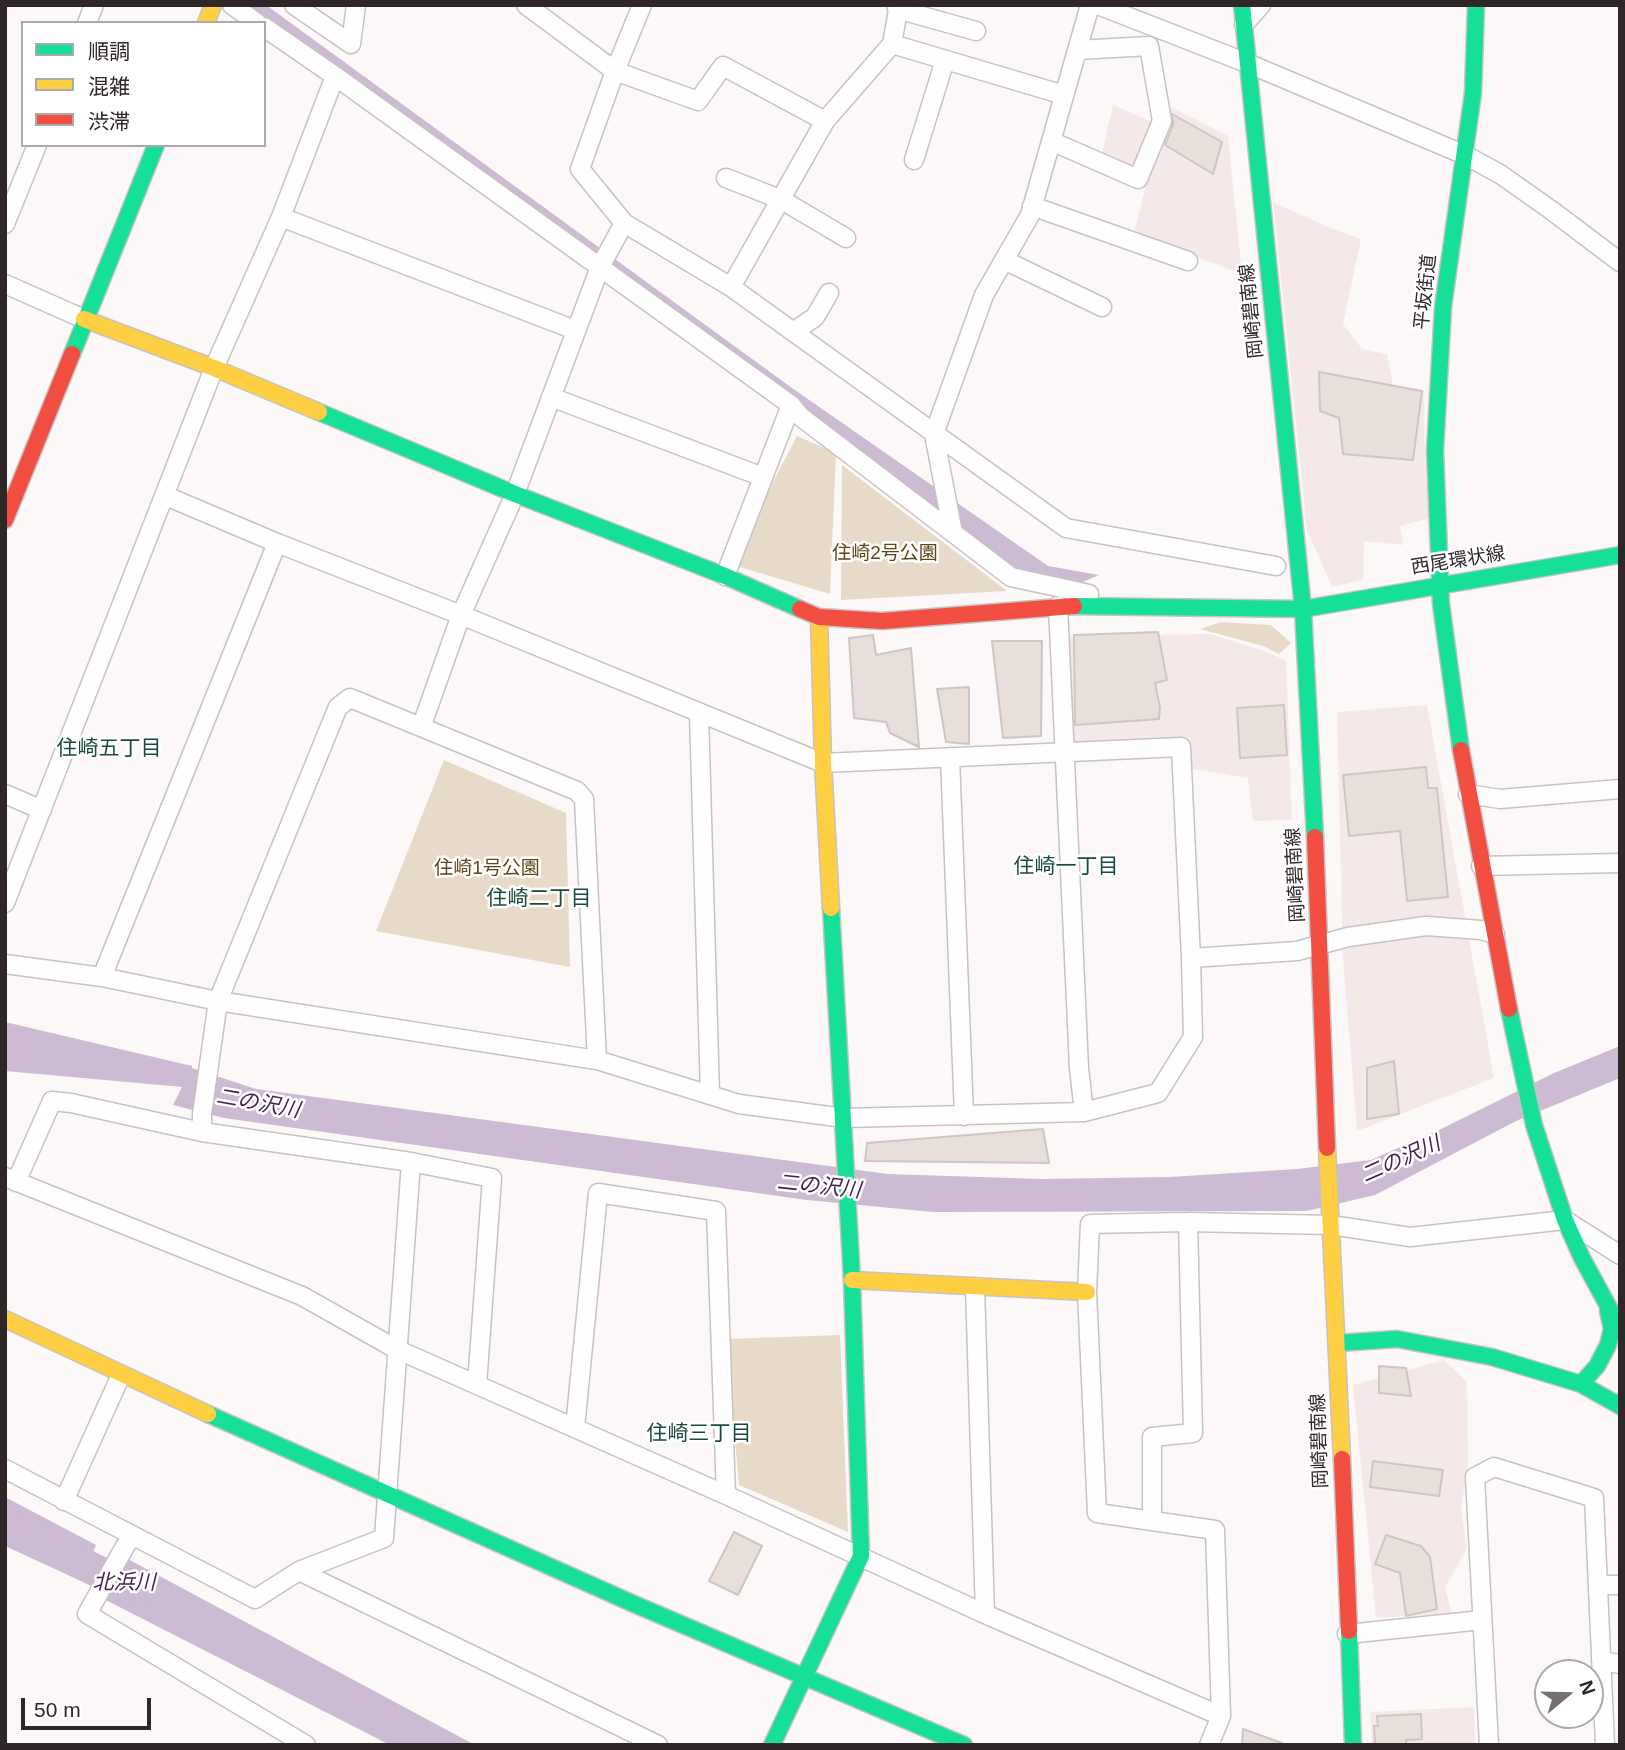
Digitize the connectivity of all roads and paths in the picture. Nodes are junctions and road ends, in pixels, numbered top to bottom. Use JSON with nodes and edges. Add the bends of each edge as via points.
{"nodes":[{"id":1,"x":214,"y":5,"type":"edge"},
{"id":2,"x":232,"y":5,"type":"edge"},
{"id":3,"x":294,"y":5,"type":"edge"},
{"id":4,"x":356,"y":5,"type":"edge"},
{"id":5,"x":526,"y":5,"type":"edge"},
{"id":6,"x":642,"y":5,"type":"edge"},
{"id":7,"x":1090,"y":5,"type":"edge"},
{"id":8,"x":1098,"y":5,"type":"edge"},
{"id":9,"x":1242,"y":5,"type":"edge"},
{"id":10,"x":1261,"y":5,"type":"edge"},
{"id":11,"x":1476,"y":5,"type":"edge"},
{"id":12,"x":898,"y":7,"type":"edge"},
{"id":13,"x":207,"y":21,"type":"edge"},
{"id":14,"x":254,"y":21,"type":"edge"},
{"id":15,"x":1244,"y":24,"type":"junction"},
{"id":16,"x":266,"y":28,"type":"edge"},
{"id":17,"x":976,"y":31,"type":"dead end"},
{"id":18,"x":1167,"y":32,"type":"junction"},
{"id":19,"x":892,"y":44,"type":"junction"},
{"id":20,"x":1149,"y":46,"type":"junction"},
{"id":21,"x":1078,"y":50,"type":"junction"},
{"id":22,"x":945,"y":60,"type":"junction"},
{"id":23,"x":1247,"y":63,"type":"junction"},
{"id":24,"x":615,"y":71,"type":"junction"},
{"id":25,"x":335,"y":76,"type":"junction"},
{"id":26,"x":1064,"y":95,"type":"junction"},
{"id":27,"x":825,"y":121,"type":"junction"},
{"id":28,"x":1051,"y":141,"type":"junction"},
{"id":29,"x":36,"y":147,"type":"edge"},
{"id":30,"x":155,"y":147,"type":"edge"},
{"id":31,"x":1465,"y":155,"type":"junction"},
{"id":32,"x":914,"y":160,"type":"dead end"},
{"id":33,"x":726,"y":178,"type":"dead end"},
{"id":34,"x":782,"y":200,"type":"junction"},
{"id":35,"x":1032,"y":205,"type":"junction"},
{"id":36,"x":281,"y":217,"type":"junction"},
{"id":37,"x":624,"y":223,"type":"junction"},
{"id":38,"x":5,"y":224,"type":"edge"},
{"id":39,"x":846,"y":238,"type":"dead end"},
{"id":40,"x":1004,"y":260,"type":"junction"},
{"id":41,"x":1188,"y":261,"type":"dead end"},
{"id":42,"x":1620,"y":262,"type":"edge"},
{"id":43,"x":600,"y":267,"type":"junction"},
{"id":44,"x":5,"y":284,"type":"edge"},
{"id":45,"x":731,"y":288,"type":"junction"},
{"id":46,"x":829,"y":293,"type":"dead end"},
{"id":47,"x":1102,"y":307,"type":"dead end"},
{"id":48,"x":84,"y":319,"type":"junction"},
{"id":49,"x":575,"y":330,"type":"junction"},
{"id":50,"x":793,"y":332,"type":"junction"},
{"id":51,"x":214,"y":368,"type":"junction"},
{"id":52,"x":551,"y":397,"type":"junction"},
{"id":53,"x":791,"y":405,"type":"junction"},
{"id":54,"x":934,"y":434,"type":"junction"},
{"id":55,"x":763,"y":477,"type":"junction"},
{"id":56,"x":515,"y":494,"type":"junction"},
{"id":57,"x":166,"y":496,"type":"junction"},
{"id":58,"x":5,"y":520,"type":"edge"},
{"id":59,"x":952,"y":527,"type":"junction"},
{"id":60,"x":276,"y":543,"type":"junction"},
{"id":61,"x":1620,"y":555,"type":"edge"},
{"id":62,"x":1276,"y":566,"type":"dead end"},
{"id":63,"x":725,"y":576,"type":"junction"},
{"id":64,"x":1440,"y":585,"type":"junction"},
{"id":65,"x":1089,"y":594,"type":"dead end"},
{"id":66,"x":1058,"y":606,"type":"junction"},
{"id":67,"x":1303,"y":609,"type":"junction"},
{"id":68,"x":461,"y":615,"type":"junction"},
{"id":69,"x":819,"y":617,"type":"junction"},
{"id":70,"x":699,"y":714,"type":"junction"},
{"id":71,"x":422,"y":726,"type":"junction"},
{"id":72,"x":1065,"y":752,"type":"junction"},
{"id":73,"x":950,"y":757,"type":"junction"},
{"id":74,"x":823,"y":763,"type":"junction"},
{"id":75,"x":1620,"y":789,"type":"edge"},
{"id":76,"x":5,"y":794,"type":"edge"},
{"id":77,"x":1468,"y":794,"type":"junction"},
{"id":78,"x":42,"y":810,"type":"junction"},
{"id":79,"x":1620,"y":863,"type":"edge"},
{"id":80,"x":1481,"y":866,"type":"junction"},
{"id":81,"x":5,"y":903,"type":"edge"},
{"id":82,"x":1495,"y":934,"type":"junction"},
{"id":83,"x":1321,"y":945,"type":"junction"},
{"id":84,"x":1191,"y":958,"type":"junction"},
{"id":85,"x":5,"y":964,"type":"edge"},
{"id":86,"x":102,"y":977,"type":"junction"},
{"id":87,"x":218,"y":1001,"type":"junction"},
{"id":88,"x":597,"y":1060,"type":"junction"},
{"id":89,"x":710,"y":1094,"type":"junction"},
{"id":90,"x":1084,"y":1112,"type":"junction"},
{"id":91,"x":964,"y":1116,"type":"junction"},
{"id":92,"x":844,"y":1118,"type":"junction"},
{"id":93,"x":202,"y":1123,"type":"junction"},
{"id":94,"x":411,"y":1162,"type":"junction"},
{"id":95,"x":11,"y":1179,"type":"edge"},
{"id":96,"x":1565,"y":1220,"type":"junction"},
{"id":97,"x":1188,"y":1222,"type":"junction"},
{"id":98,"x":1331,"y":1225,"type":"junction"},
{"id":99,"x":1620,"y":1255,"type":"edge"},
{"id":100,"x":852,"y":1280,"type":"junction"},
{"id":101,"x":975,"y":1286,"type":"junction"},
{"id":102,"x":1087,"y":1292,"type":"junction"},
{"id":103,"x":1606,"y":1304,"type":"junction"},
{"id":104,"x":5,"y":1319,"type":"edge"},
{"id":105,"x":1620,"y":1328,"type":"edge"},
{"id":106,"x":1338,"y":1343,"type":"junction"},
{"id":107,"x":396,"y":1349,"type":"junction"},
{"id":108,"x":121,"y":1375,"type":"junction"},
{"id":109,"x":1581,"y":1384,"type":"junction"},
{"id":110,"x":477,"y":1385,"type":"junction"},
{"id":111,"x":1620,"y":1406,"type":"edge"},
{"id":112,"x":575,"y":1428,"type":"junction"},
{"id":113,"x":5,"y":1469,"type":"edge"},
{"id":114,"x":388,"y":1492,"type":"junction"},
{"id":115,"x":726,"y":1495,"type":"junction"},
{"id":116,"x":64,"y":1501,"type":"junction"},
{"id":117,"x":1152,"y":1521,"type":"junction"},
{"id":118,"x":131,"y":1540,"type":"junction"},
{"id":119,"x":860,"y":1556,"type":"junction"},
{"id":120,"x":299,"y":1571,"type":"junction"},
{"id":121,"x":1600,"y":1585,"type":"junction"},
{"id":122,"x":1620,"y":1585,"type":"edge"},
{"id":123,"x":985,"y":1614,"type":"junction"},
{"id":124,"x":1482,"y":1620,"type":"junction"},
{"id":125,"x":1348,"y":1634,"type":"junction"},
{"id":126,"x":1611,"y":1662,"type":"edge"},
{"id":127,"x":803,"y":1677,"type":"junction"},
{"id":128,"x":1221,"y":1716,"type":"junction"},
{"id":129,"x":306,"y":1745,"type":"edge"},
{"id":130,"x":658,"y":1745,"type":"edge"},
{"id":131,"x":772,"y":1745,"type":"edge"},
{"id":132,"x":964,"y":1745,"type":"edge"},
{"id":133,"x":1209,"y":1745,"type":"edge"},
{"id":134,"x":1353,"y":1745,"type":"edge"},
{"id":135,"x":1489,"y":1745,"type":"edge"},
{"id":136,"x":1605,"y":1745,"type":"edge"}],
"edges":[{"from":1,"to":13,"type":"street"},
{"from":2,"to":14,"type":"street"},
{"from":3,"to":4,"type":"street","via":[[351,44]]},
{"from":5,"to":24,"type":"street"},
{"from":6,"to":24,"type":"street"},
{"from":7,"to":21,"type":"street"},
{"from":8,"to":18,"type":"street"},
{"from":9,"to":15,"type":"street","name":"岡崎碧南線"},
{"from":10,"to":15,"type":"street"},
{"from":11,"to":31,"type":"street","name":"平坂街道"},
{"from":12,"to":17,"type":"street"},
{"from":12,"to":19,"type":"street"},
{"from":15,"to":23,"type":"street","name":"岡崎碧南線"},
{"from":16,"to":25,"type":"street"},
{"from":18,"to":20,"type":"street"},
{"from":18,"to":23,"type":"street"},
{"from":19,"to":22,"type":"street"},
{"from":19,"to":27,"type":"street"},
{"from":20,"to":21,"type":"street"},
{"from":20,"to":28,"type":"street","via":[[1162,121],[1138,179]]},
{"from":21,"to":26,"type":"street"},
{"from":22,"to":26,"type":"street"},
{"from":22,"to":32,"type":"street"},
{"from":23,"to":31,"type":"street"},
{"from":23,"to":67,"type":"street","name":"岡崎碧南線"},
{"from":24,"to":27,"type":"street","via":[[698,101],[723,66]]},
{"from":24,"to":37,"type":"street","via":[[580,169]]},
{"from":25,"to":36,"type":"street"},
{"from":25,"to":43,"type":"street"},
{"from":26,"to":28,"type":"street"},
{"from":27,"to":34,"type":"street"},
{"from":28,"to":35,"type":"street"},
{"from":29,"to":38,"type":"street"},
{"from":30,"to":48,"type":"street"},
{"from":31,"to":42,"type":"street","via":[[1500,174]]},
{"from":31,"to":64,"type":"street","name":"平坂街道","via":[[1443,307],[1435,451]]},
{"from":33,"to":34,"type":"street"},
{"from":34,"to":39,"type":"street"},
{"from":34,"to":45,"type":"street"},
{"from":35,"to":40,"type":"street"},
{"from":35,"to":41,"type":"street"},
{"from":36,"to":49,"type":"street"},
{"from":36,"to":51,"type":"street"},
{"from":37,"to":43,"type":"street"},
{"from":37,"to":45,"type":"street"},
{"from":40,"to":47,"type":"street"},
{"from":40,"to":54,"type":"street","via":[[984,295]]},
{"from":43,"to":49,"type":"street"},
{"from":43,"to":53,"type":"street"},
{"from":44,"to":48,"type":"street"},
{"from":45,"to":50,"type":"street"},
{"from":46,"to":50,"type":"street","via":[[815,317]]},
{"from":48,"to":51,"type":"street","name":"西尾環状線"},
{"from":48,"to":58,"type":"street"},
{"from":49,"to":52,"type":"street"},
{"from":50,"to":54,"type":"street"},
{"from":51,"to":56,"type":"street","name":"西尾環状線"},
{"from":51,"to":57,"type":"street"},
{"from":52,"to":55,"type":"street"},
{"from":52,"to":56,"type":"street"},
{"from":53,"to":55,"type":"street"},
{"from":53,"to":59,"type":"street","via":[[801,417]]},
{"from":54,"to":59,"type":"street"},
{"from":54,"to":62,"type":"street","via":[[1066,528]]},
{"from":55,"to":63,"type":"street"},
{"from":56,"to":63,"type":"street","name":"西尾環状線"},
{"from":56,"to":68,"type":"street"},
{"from":57,"to":60,"type":"street"},
{"from":57,"to":78,"type":"street"},
{"from":59,"to":65,"type":"street","via":[[1011,577]]},
{"from":60,"to":68,"type":"street"},
{"from":60,"to":86,"type":"street"},
{"from":61,"to":64,"type":"street","name":"西尾環状線"},
{"from":63,"to":69,"type":"street","name":"西尾環状線"},
{"from":64,"to":67,"type":"street","name":"西尾環状線"},
{"from":64,"to":77,"type":"street","name":"平坂街道"},
{"from":66,"to":67,"type":"street","name":"西尾環状線"},
{"from":66,"to":69,"type":"street","name":"西尾環状線","via":[[882,621]]},
{"from":66,"to":72,"type":"street"},
{"from":67,"to":83,"type":"street","name":"岡崎碧南線"},
{"from":68,"to":70,"type":"street"},
{"from":68,"to":71,"type":"street"},
{"from":69,"to":74,"type":"street"},
{"from":70,"to":74,"type":"street"},
{"from":70,"to":89,"type":"street"},
{"from":71,"to":87,"type":"street","via":[[350,698],[338,707]]},
{"from":71,"to":88,"type":"street","via":[[578,791],[584,799]]},
{"from":72,"to":73,"type":"street"},
{"from":72,"to":84,"type":"street","via":[[1181,747]]},
{"from":72,"to":90,"type":"street"},
{"from":73,"to":74,"type":"street"},
{"from":73,"to":91,"type":"street"},
{"from":74,"to":92,"type":"street"},
{"from":75,"to":77,"type":"street","via":[[1500,799]]},
{"from":76,"to":78,"type":"street"},
{"from":77,"to":80,"type":"street","name":"平坂街道"},
{"from":78,"to":81,"type":"street"},
{"from":79,"to":80,"type":"street"},
{"from":80,"to":82,"type":"street","name":"平坂街道"},
{"from":82,"to":83,"type":"street","via":[[1426,926]]},
{"from":82,"to":96,"type":"street","name":"平坂街道","via":[[1534,1125]]},
{"from":83,"to":84,"type":"street","via":[[1297,951]]},
{"from":83,"to":98,"type":"street","name":"岡崎碧南線"},
{"from":84,"to":90,"type":"street","via":[[1193,1037],[1158,1093]]},
{"from":85,"to":86,"type":"street"},
{"from":86,"to":87,"type":"street"},
{"from":87,"to":88,"type":"street"},
{"from":87,"to":93,"type":"street"},
{"from":88,"to":89,"type":"street"},
{"from":89,"to":92,"type":"street","via":[[739,1104]]},
{"from":90,"to":91,"type":"street"},
{"from":91,"to":92,"type":"street"},
{"from":92,"to":100,"type":"street"},
{"from":93,"to":94,"type":"street"},
{"from":93,"to":95,"type":"street","via":[[52,1101]]},
{"from":94,"to":107,"type":"street"},
{"from":94,"to":110,"type":"street","via":[[492,1178]]},
{"from":95,"to":107,"type":"street","via":[[302,1296]]},
{"from":96,"to":98,"type":"street","via":[[1410,1237]]},
{"from":96,"to":99,"type":"street"},
{"from":96,"to":103,"type":"street","name":"平坂街道"},
{"from":97,"to":98,"type":"street"},
{"from":97,"to":102,"type":"street","via":[[1090,1224]]},
{"from":97,"to":117,"type":"street","via":[[1194,1433],[1152,1437]]},
{"from":98,"to":106,"type":"street","name":"岡崎碧南線"},
{"from":100,"to":101,"type":"street"},
{"from":100,"to":119,"type":"street"},
{"from":101,"to":102,"type":"street"},
{"from":101,"to":123,"type":"street"},
{"from":102,"to":117,"type":"street","via":[[1097,1513]]},
{"from":103,"to":105,"type":"street","name":"平坂街道"},
{"from":103,"to":109,"type":"street","via":[[1612,1329],[1608,1345]]},
{"from":104,"to":108,"type":"street"},
{"from":106,"to":109,"type":"street","via":[[1397,1339],[1492,1357]]},
{"from":106,"to":125,"type":"street","name":"岡崎碧南線"},
{"from":107,"to":110,"type":"street"},
{"from":107,"to":114,"type":"street"},
{"from":108,"to":114,"type":"street"},
{"from":108,"to":116,"type":"street"},
{"from":109,"to":111,"type":"street"},
{"from":110,"to":112,"type":"street"},
{"from":112,"to":115,"type":"street"},
{"from":112,"to":115,"type":"street","via":[[598,1193],[716,1211]]},
{"from":113,"to":116,"type":"street"},
{"from":114,"to":120,"type":"street","via":[[384,1538]]},
{"from":114,"to":127,"type":"street"},
{"from":115,"to":119,"type":"street"},
{"from":116,"to":118,"type":"street"},
{"from":117,"to":128,"type":"street","via":[[1215,1530]]},
{"from":118,"to":120,"type":"street","via":[[255,1599]]},
{"from":118,"to":129,"type":"street","via":[[87,1614]]},
{"from":119,"to":123,"type":"street"},
{"from":119,"to":127,"type":"street"},
{"from":120,"to":130,"type":"street"},
{"from":121,"to":122,"type":"street"},
{"from":121,"to":124,"type":"street","via":[[1594,1498],[1494,1467],[1475,1477]]},
{"from":121,"to":126,"type":"street"},
{"from":123,"to":128,"type":"street"},
{"from":124,"to":125,"type":"street"},
{"from":124,"to":135,"type":"street"},
{"from":125,"to":134,"type":"street","name":"岡崎碧南線"},
{"from":126,"to":136,"type":"street"},
{"from":127,"to":131,"type":"street"},
{"from":127,"to":132,"type":"street"},
{"from":128,"to":133,"type":"street"}]}
